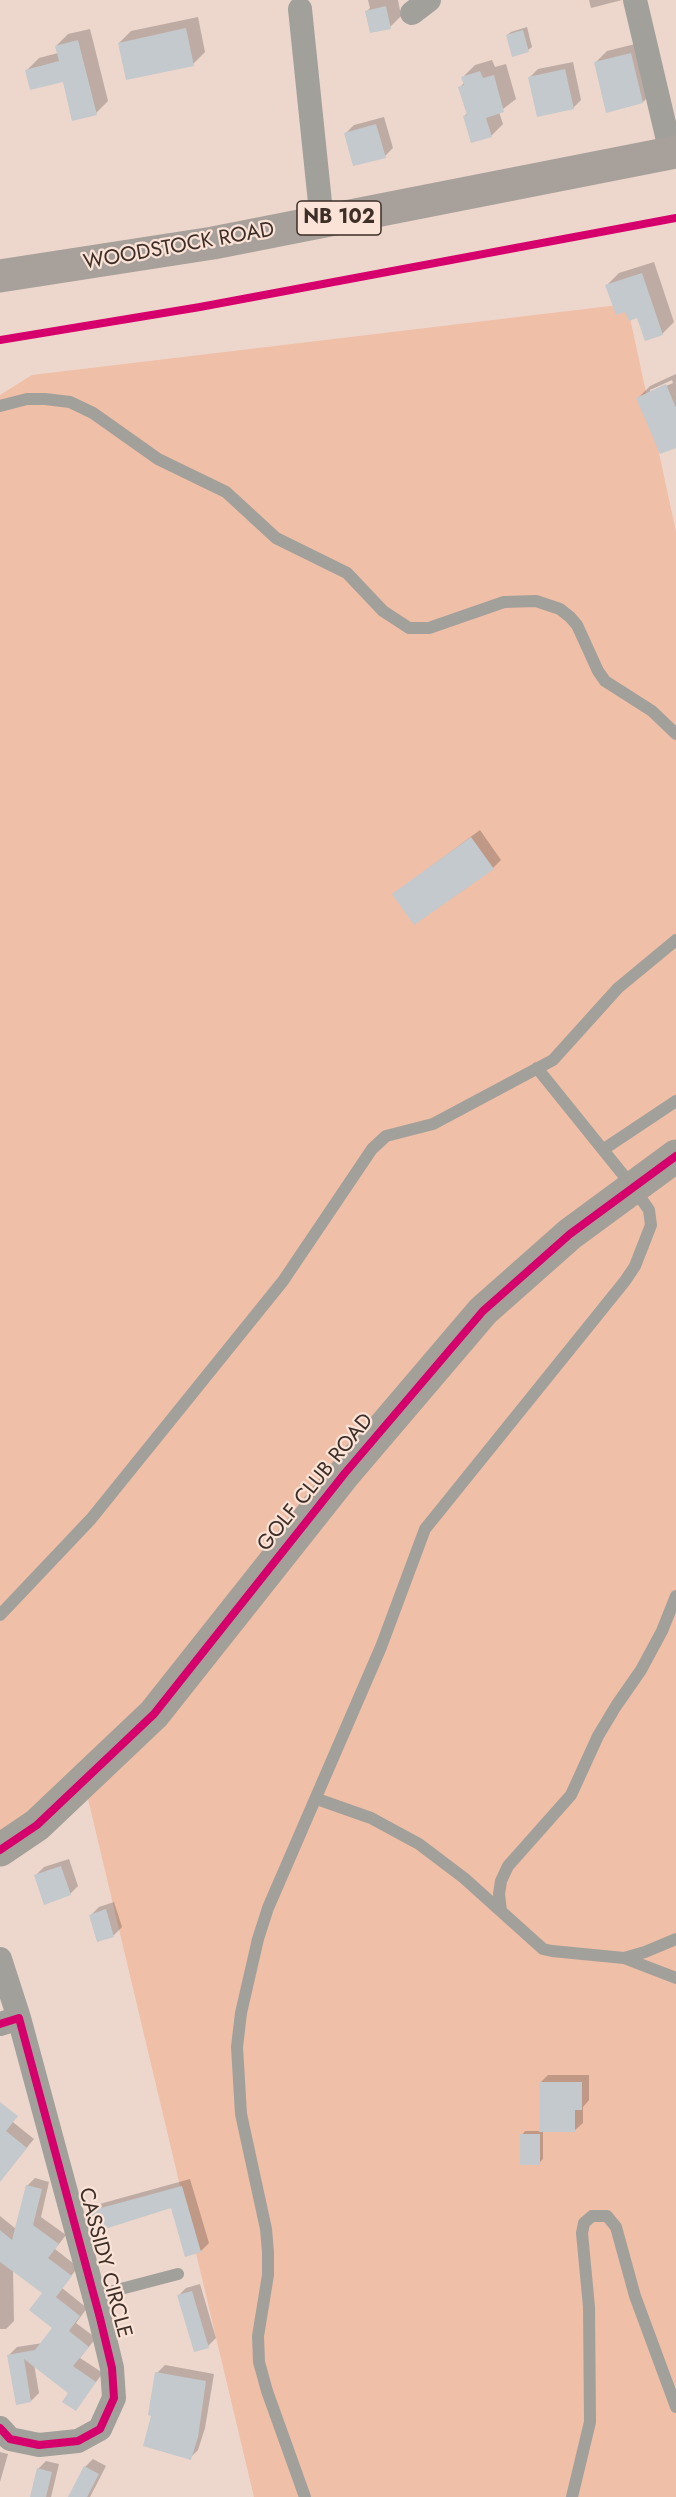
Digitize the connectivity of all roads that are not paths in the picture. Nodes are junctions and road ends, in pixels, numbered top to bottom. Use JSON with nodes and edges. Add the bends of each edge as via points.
{"nodes":[{"id":1,"x":635,"y":0,"type":"edge"},
{"id":2,"x":300,"y":9,"type":"dead end"},
{"id":3,"x":674,"y":153,"type":"edge"},
{"id":4,"x":322,"y":222,"type":"junction"},
{"id":5,"x":0,"y":276,"type":"edge"},
{"id":6,"x":0,"y":406,"type":"edge"},
{"id":7,"x":676,"y":734,"type":"edge"},
{"id":8,"x":676,"y":940,"type":"edge"},
{"id":9,"x":537,"y":1068,"type":"junction"},
{"id":10,"x":676,"y":1101,"type":"edge"},
{"id":11,"x":604,"y":1149,"type":"junction"},
{"id":12,"x":676,"y":1156,"type":"edge"},
{"id":13,"x":633,"y":1187,"type":"junction"},
{"id":14,"x":676,"y":1596,"type":"edge"},
{"id":15,"x":0,"y":1615,"type":"edge"},
{"id":16,"x":317,"y":1799,"type":"junction"},
{"id":17,"x":0,"y":1850,"type":"edge"},
{"id":18,"x":501,"y":1911,"type":"junction"},
{"id":19,"x":676,"y":1938,"type":"edge"},
{"id":20,"x":624,"y":1958,"type":"junction"},
{"id":21,"x":0,"y":1959,"type":"edge"},
{"id":22,"x":676,"y":1978,"type":"edge"},
{"id":23,"x":9,"y":2021,"type":"edge"},
{"id":24,"x":178,"y":2274,"type":"dead end"},
{"id":25,"x":94,"y":2296,"type":"junction"},
{"id":26,"x":676,"y":2406,"type":"edge"},
{"id":27,"x":0,"y":2428,"type":"edge"},
{"id":28,"x":305,"y":2497,"type":"edge"},
{"id":29,"x":572,"y":2497,"type":"edge"}],
"edges":[{"from":1,"to":3,"type":"street"},
{"from":2,"to":4,"type":"street"},
{"from":3,"to":4,"type":"main road","name":"WOODSTOCK ROAD","number":"NB 102"},
{"from":4,"to":5,"type":"main road","name":"WOODSTOCK ROAD","number":"NB 102"},
{"from":6,"to":7,"type":"lane","via":[[45,399],[70,402],[93,413],[158,459],[226,492],[276,538],[347,573],[383,611],[409,628],[429,628],[504,602],[536,601],[560,609],[577,625],[605,681],[651,711]]},
{"from":8,"to":9,"type":"lane","via":[[618,988],[553,1060]]},
{"from":9,"to":11,"type":"lane"},
{"from":9,"to":15,"type":"lane","via":[[433,1124],[386,1136],[372,1149],[283,1281],[91,1519]]},
{"from":10,"to":11,"type":"lane"},
{"from":11,"to":13,"type":"lane"},
{"from":12,"to":13,"type":"street","name":"GOLF CLUB ROAD"},
{"from":13,"to":16,"type":"lane","via":[[652,1217],[635,1266],[425,1529]]},
{"from":13,"to":17,"type":"street","name":"GOLF CLUB ROAD","via":[[570,1234],[483,1311],[345,1473],[154,1714],[37,1825]]},
{"from":14,"to":18,"type":"lane","via":[[662,1631],[598,1736],[571,1795],[508,1866],[501,1881]]},
{"from":16,"to":18,"type":"lane","via":[[371,1818],[419,1844]]},
{"from":16,"to":28,"type":"lane","via":[[268,1908],[241,2013],[237,2047],[241,2114],[268,2252],[258,2336],[259,2362]]},
{"from":18,"to":20,"type":"lane","via":[[543,1949]]},
{"from":19,"to":20,"type":"lane"},
{"from":20,"to":22,"type":"lane"},
{"from":21,"to":23,"type":"street","name":"CASSIDY CIRCLE"},
{"from":23,"to":25,"type":"street","name":"CASSIDY CIRCLE"},
{"from":24,"to":25,"type":"lane"},
{"from":25,"to":27,"type":"street","name":"CASSIDY CIRCLE","via":[[112,2368],[114,2398],[100,2429],[78,2441],[39,2445],[10,2439]]},
{"from":26,"to":29,"type":"lane","via":[[635,2296],[616,2227],[607,2216],[592,2216],[584,2223],[582,2233],[589,2307],[590,2422]]}]}
